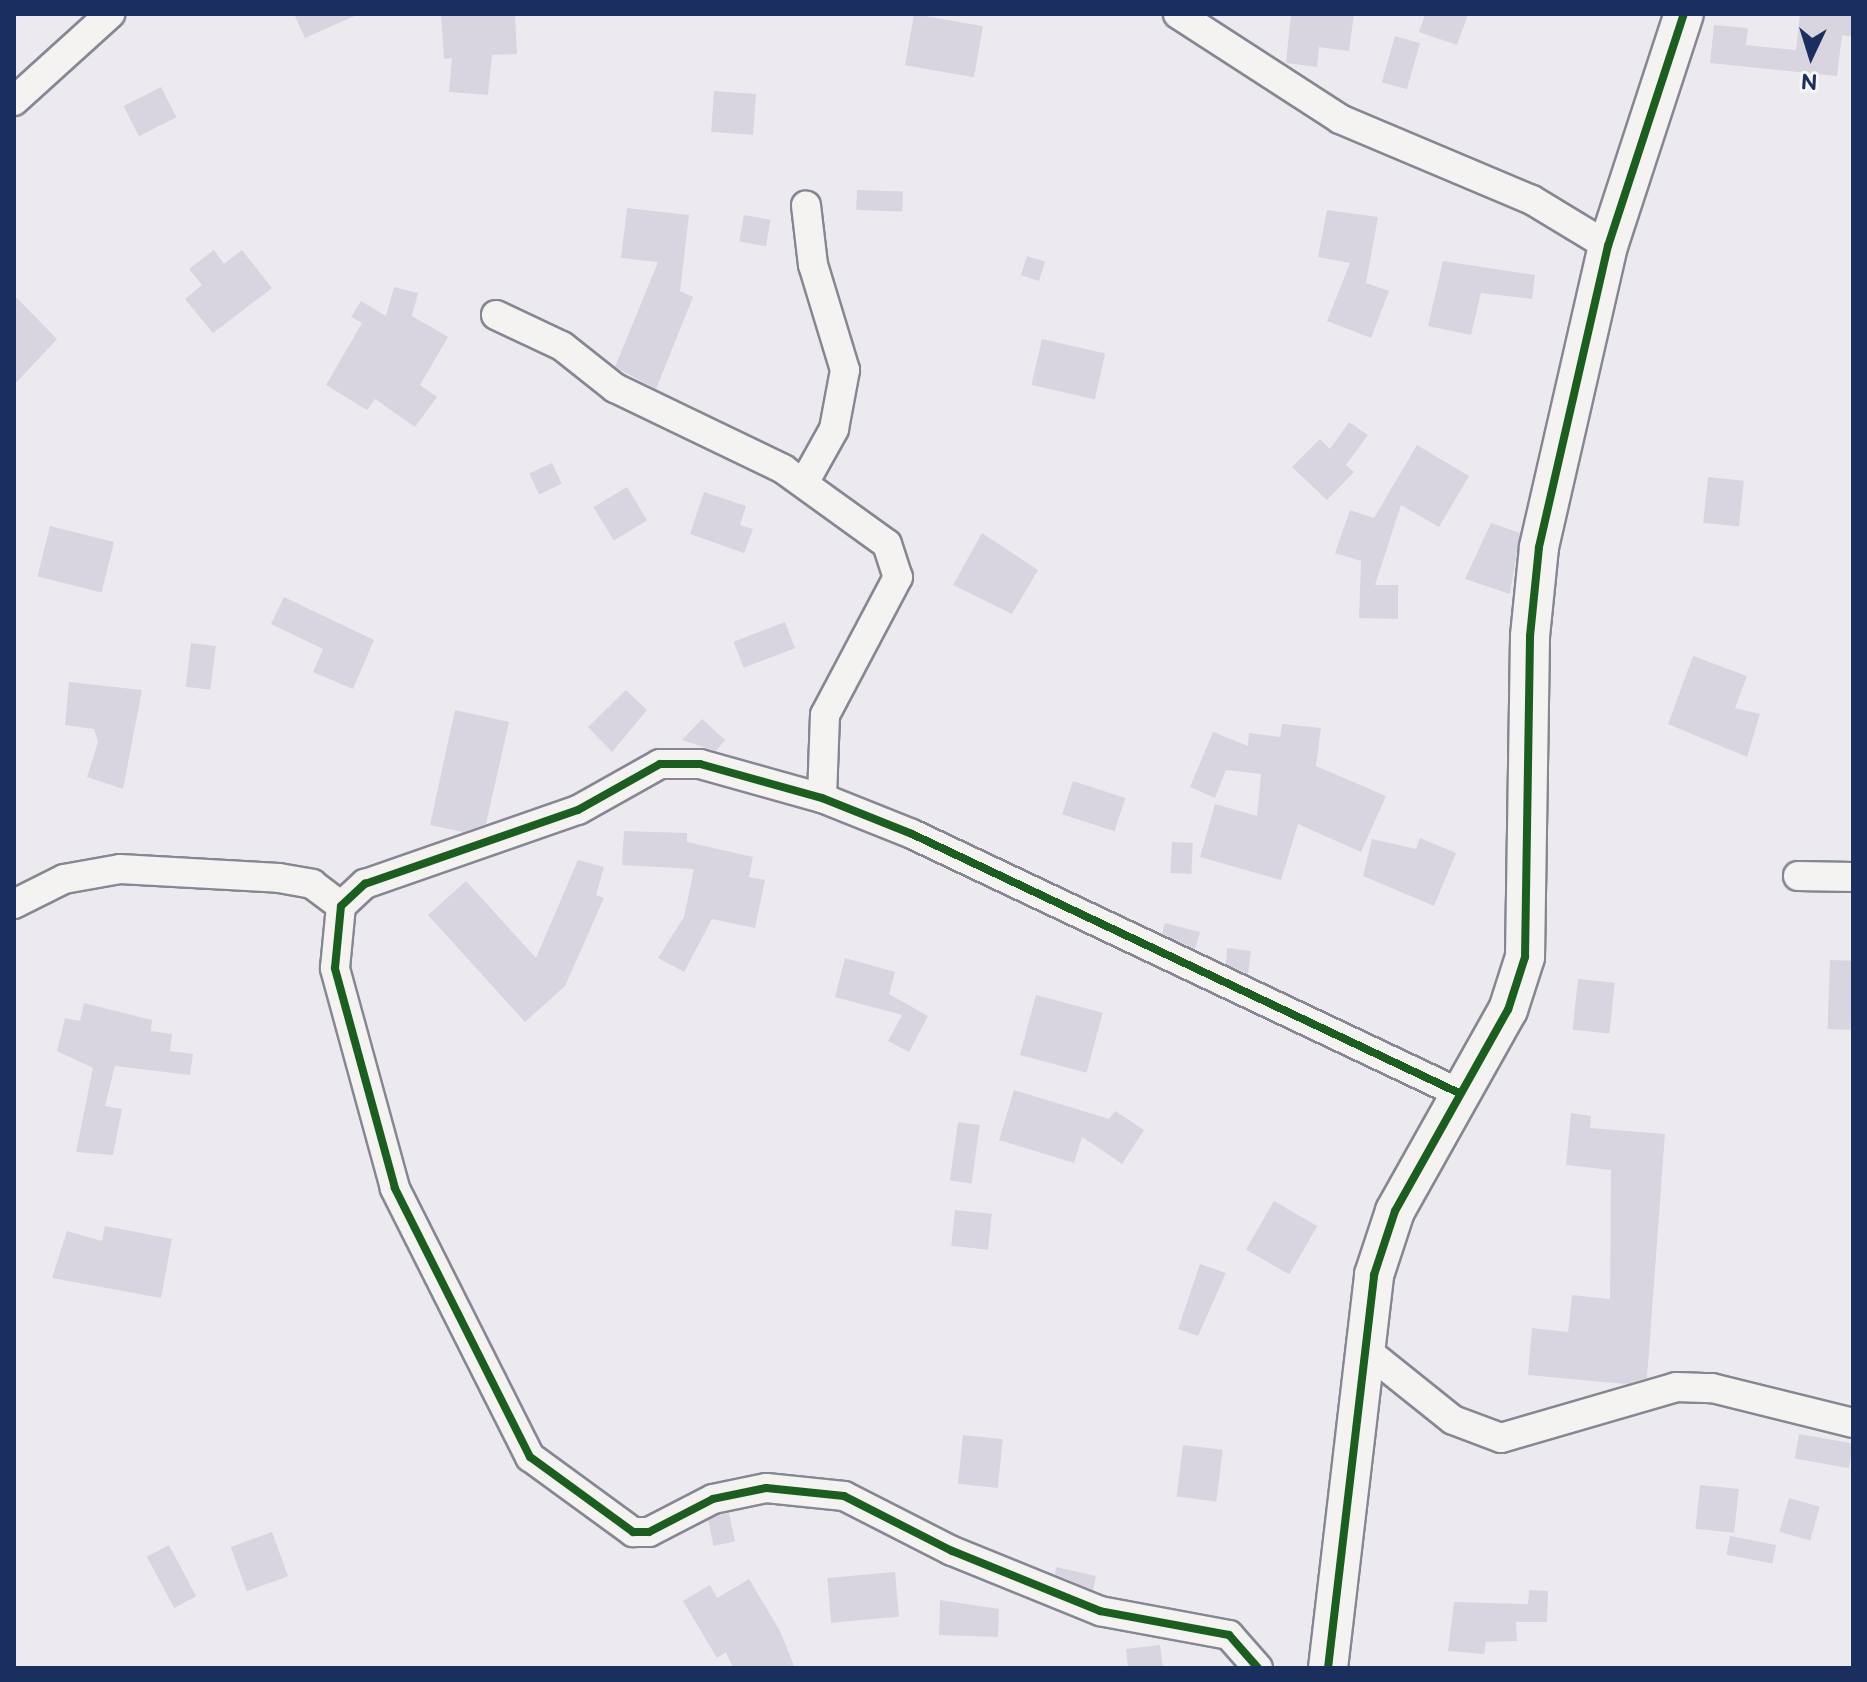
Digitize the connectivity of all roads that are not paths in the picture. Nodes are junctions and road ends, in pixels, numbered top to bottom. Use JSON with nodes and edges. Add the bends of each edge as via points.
{"nodes":[{"id":1,"x":110,"y":14,"type":"edge"},
{"id":2,"x":1178,"y":14,"type":"edge"},
{"id":3,"x":1684,"y":14,"type":"edge"},
{"id":4,"x":14,"y":101,"type":"edge"},
{"id":5,"x":806,"y":205,"type":"dead end"},
{"id":6,"x":1608,"y":246,"type":"junction"},
{"id":7,"x":496,"y":315,"type":"dead end"},
{"id":8,"x":804,"y":483,"type":"junction"},
{"id":9,"x":822,"y":798,"type":"junction"},
{"id":10,"x":1798,"y":876,"type":"dead end"},
{"id":11,"x":1853,"y":877,"type":"edge"},
{"id":12,"x":14,"y":904,"type":"edge"},
{"id":13,"x":341,"y":906,"type":"junction"},
{"id":14,"x":1459,"y":1093,"type":"junction"},
{"id":15,"x":1363,"y":1348,"type":"junction"},
{"id":16,"x":1853,"y":1423,"type":"edge"},
{"id":17,"x":1258,"y":1668,"type":"edge"},
{"id":18,"x":1328,"y":1668,"type":"edge"}],
"edges":[{"from":1,"to":4,"type":"street"},
{"from":2,"to":6,"type":"street","via":[[1340,119],[1532,200]]},
{"from":3,"to":6,"type":"street"},
{"from":5,"to":8,"type":"street","via":[[813,265],[845,370],[834,429]]},
{"from":6,"to":14,"type":"street","via":[[1539,547],[1530,636],[1525,957],[1508,1010]]},
{"from":7,"to":8,"type":"street","via":[[562,346],[615,388],[741,445]]},
{"from":8,"to":9,"type":"street","via":[[887,544],[898,577],[825,715]]},
{"from":9,"to":13,"type":"street","via":[[700,764],[660,764],[578,810],[365,884]]},
{"from":9,"to":14,"type":"street"},
{"from":10,"to":11,"type":"street"},
{"from":12,"to":13,"type":"street","via":[[64,879],[120,869],[279,878],[312,884]]},
{"from":13,"to":17,"type":"street","via":[[335,968],[395,1188],[530,1457],[633,1532],[649,1532],[713,1499],[766,1488],[844,1496],[952,1551],[1100,1611],[1229,1635]]},
{"from":14,"to":15,"type":"street","via":[[1395,1211],[1374,1275]]},
{"from":15,"to":16,"type":"street","via":[[1477,1434],[1537,1431],[1676,1387],[1712,1388]]},
{"from":15,"to":18,"type":"street"}]}
